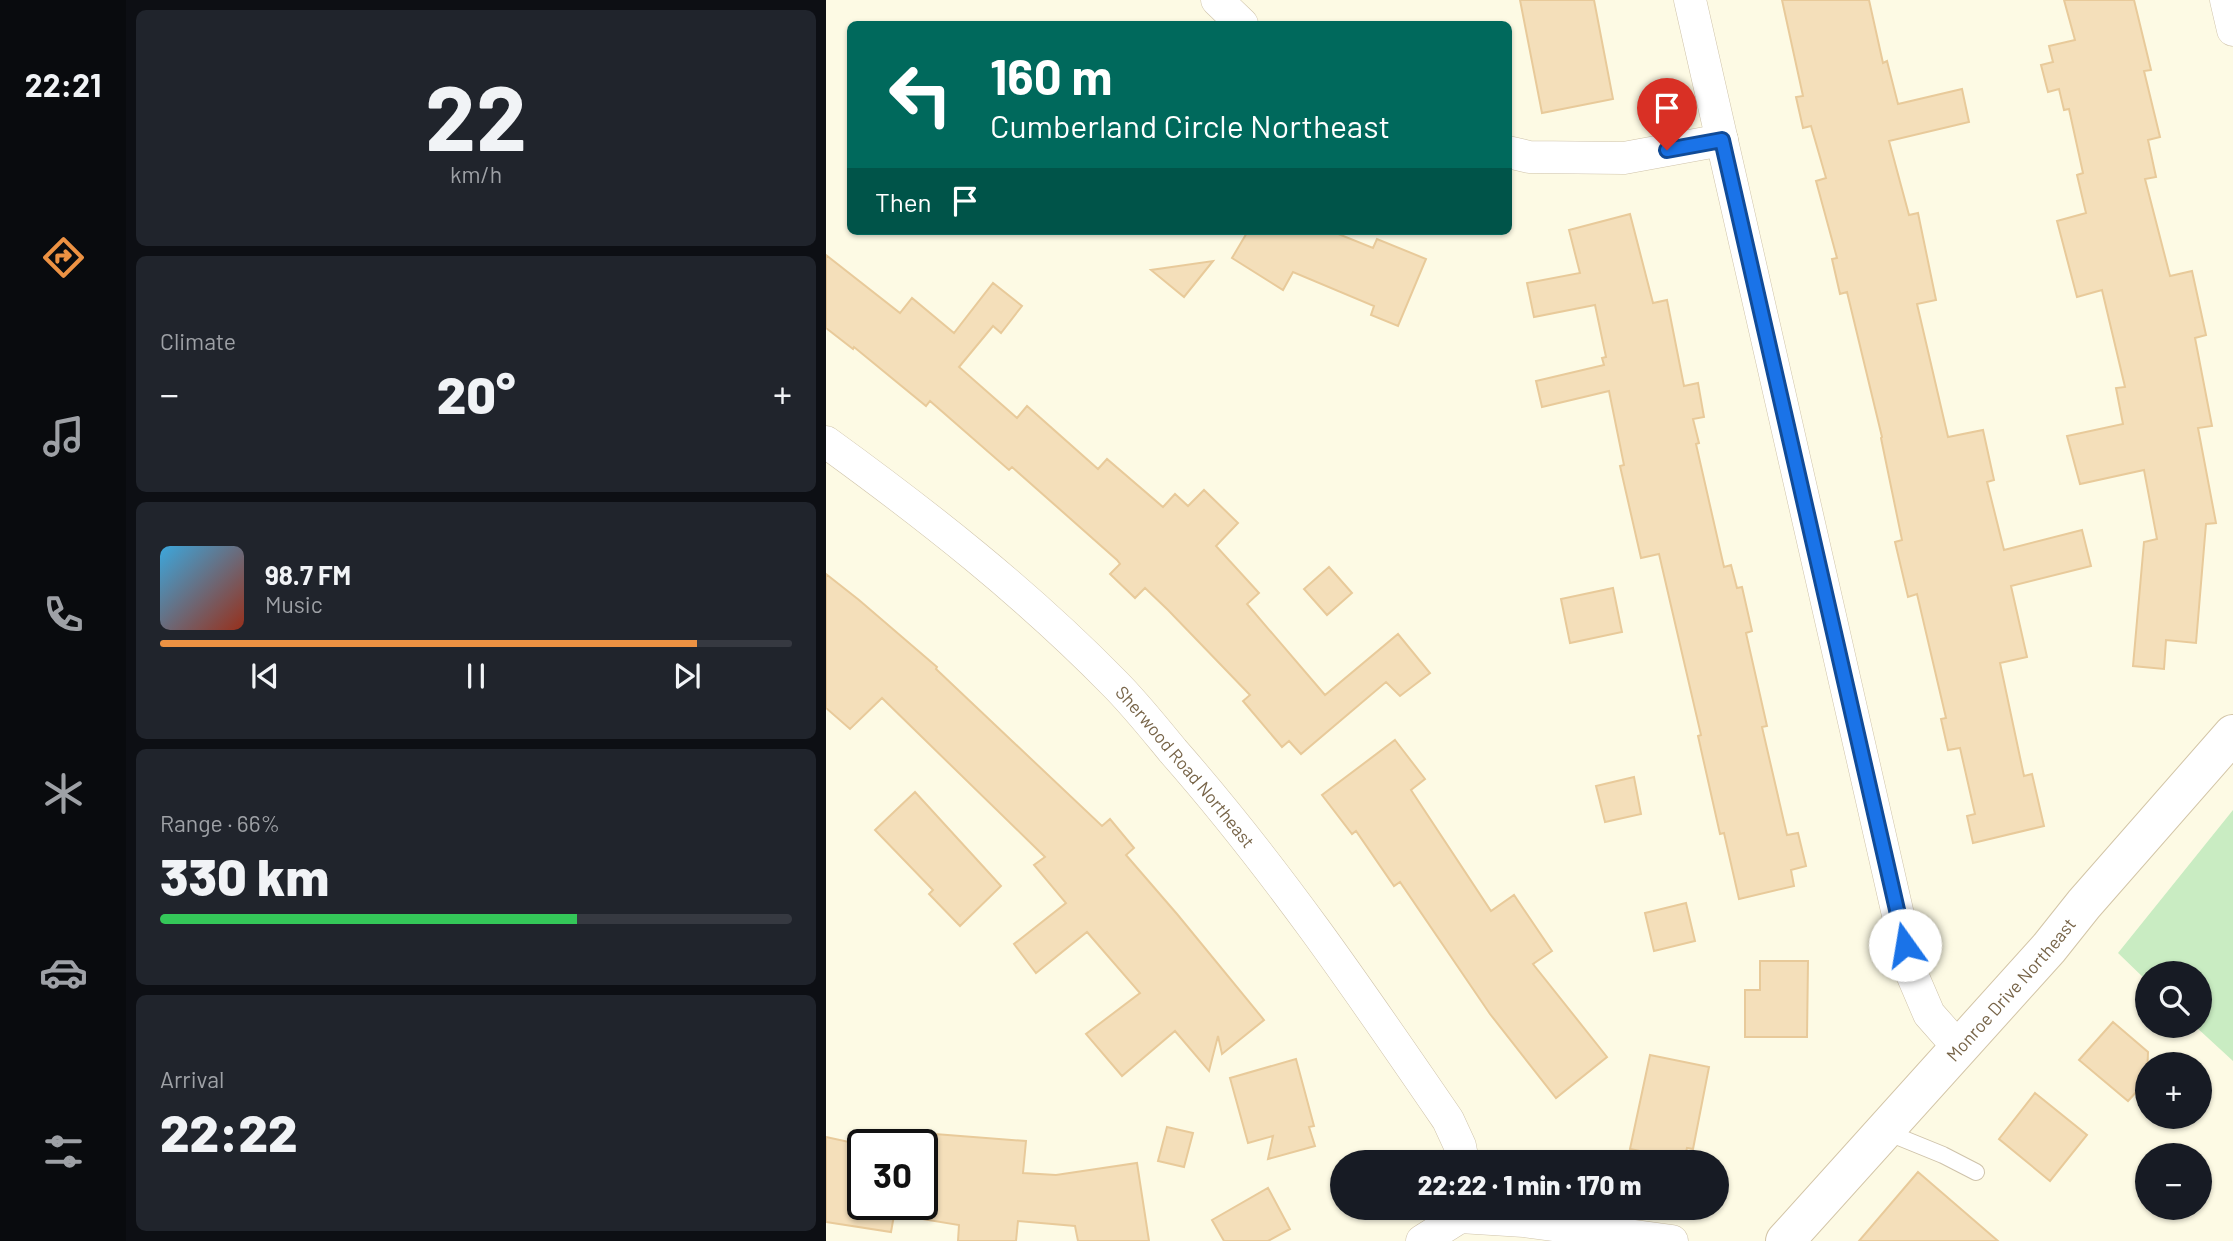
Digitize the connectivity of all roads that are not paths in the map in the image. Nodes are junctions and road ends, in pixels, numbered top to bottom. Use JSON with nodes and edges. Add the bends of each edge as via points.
{"nodes":[{"id":1,"x":1217,"y":0,"type":"edge"},
{"id":2,"x":1690,"y":0,"type":"edge"},
{"id":3,"x":2226,"y":0,"type":"edge"},
{"id":4,"x":1239,"y":21,"type":"edge"},
{"id":5,"x":2233,"y":30,"type":"edge"},
{"id":6,"x":1722,"y":140,"type":"junction"},
{"id":7,"x":1512,"y":153,"type":"edge"},
{"id":8,"x":826,"y":442,"type":"edge"},
{"id":9,"x":2233,"y":734,"type":"edge"},
{"id":10,"x":1959,"y":1048,"type":"junction"},
{"id":11,"x":1884,"y":1131,"type":"junction"},
{"id":12,"x":1461,"y":1150,"type":"edge"},
{"id":13,"x":1976,"y":1172,"type":"dead end"},
{"id":14,"x":1450,"y":1220,"type":"edge"},
{"id":15,"x":1517,"y":1220,"type":"edge"},
{"id":16,"x":1422,"y":1241,"type":"edge"},
{"id":17,"x":1672,"y":1241,"type":"edge"},
{"id":18,"x":1785,"y":1241,"type":"edge"}],
"edges":[{"from":1,"to":4,"type":"street"},
{"from":2,"to":6,"type":"street"},
{"from":3,"to":5,"type":"street"},
{"from":6,"to":7,"type":"street","via":[[1624,158]]},
{"from":6,"to":10,"type":"street","via":[[1911,972],[1929,1014]]},
{"from":8,"to":12,"type":"street","name":"Sherwood Road Northeast","via":[[915,507],[1018,592],[1115,684],[1260,855],[1328,946],[1448,1120]]},
{"from":9,"to":10,"type":"main road","name":"Monroe Drive Northeast"},
{"from":10,"to":11,"type":"main road","name":"Monroe Drive Northeast"},
{"from":11,"to":13,"type":"lane"},
{"from":11,"to":18,"type":"main road","name":"Monroe Drive Northeast"},
{"from":14,"to":16,"type":"street"},
{"from":15,"to":17,"type":"street"}]}
